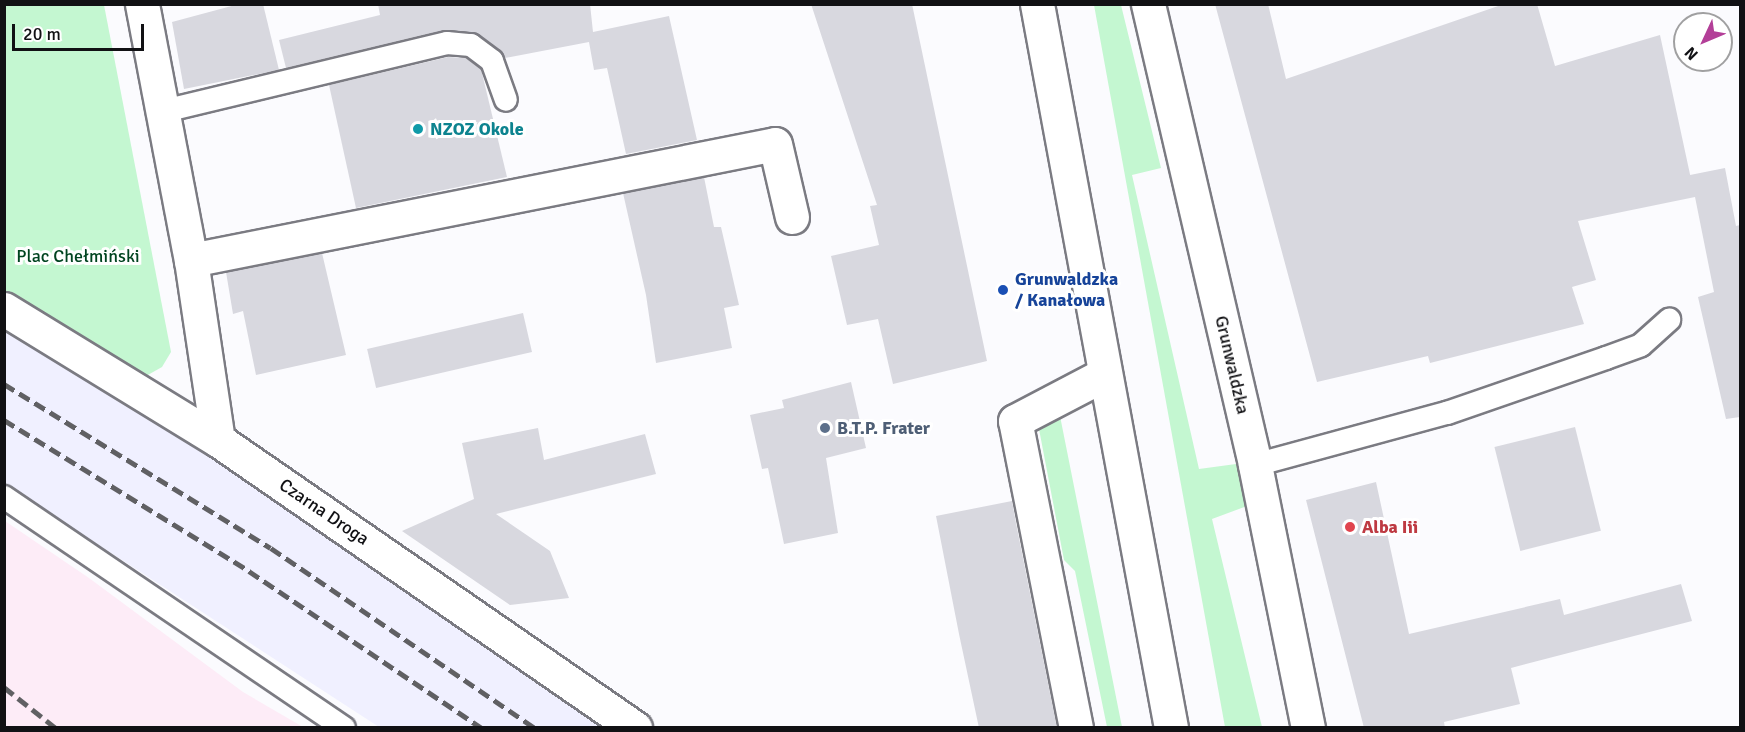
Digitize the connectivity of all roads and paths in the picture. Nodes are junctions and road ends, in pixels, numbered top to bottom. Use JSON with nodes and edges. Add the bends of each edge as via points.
{"nodes":[{"id":1,"x":142,"y":4,"type":"edge"},
{"id":2,"x":1036,"y":4,"type":"edge"},
{"id":3,"x":1148,"y":4,"type":"edge"},
{"id":4,"x":506,"y":100,"type":"dead end"},
{"id":5,"x":164,"y":111,"type":"junction"},
{"id":6,"x":792,"y":217,"type":"dead end"},
{"id":7,"x":191,"y":260,"type":"junction"},
{"id":8,"x":4,"y":309,"type":"edge"},
{"id":9,"x":1669,"y":320,"type":"dead end"},
{"id":10,"x":1103,"y":375,"type":"junction"},
{"id":11,"x":218,"y":440,"type":"junction"},
{"id":12,"x":1255,"y":465,"type":"junction"},
{"id":13,"x":4,"y":496,"type":"edge"},
{"id":14,"x":344,"y":728,"type":"edge"},
{"id":15,"x":635,"y":728,"type":"edge"},
{"id":16,"x":1076,"y":728,"type":"edge"},
{"id":17,"x":1172,"y":728,"type":"edge"},
{"id":18,"x":1308,"y":728,"type":"edge"}],
"edges":[{"from":1,"to":5,"type":"street"},
{"from":2,"to":10,"type":"street"},
{"from":3,"to":12,"type":"street","name":"Grunwaldzka"},
{"from":4,"to":5,"type":"lane","via":[[492,61],[471,45],[447,42]]},
{"from":5,"to":7,"type":"street"},
{"from":6,"to":7,"type":"street","via":[[775,144]]},
{"from":7,"to":11,"type":"street"},
{"from":8,"to":11,"type":"street","name":"Czarna Droga"},
{"from":9,"to":12,"type":"lane","via":[[1641,345],[1585,365],[1447,413]]},
{"from":10,"to":16,"type":"street","via":[[1016,421]]},
{"from":10,"to":17,"type":"street"},
{"from":11,"to":15,"type":"street","name":"Czarna Droga"},
{"from":12,"to":18,"type":"street","name":"Grunwaldzka"},
{"from":13,"to":14,"type":"lane"}]}
